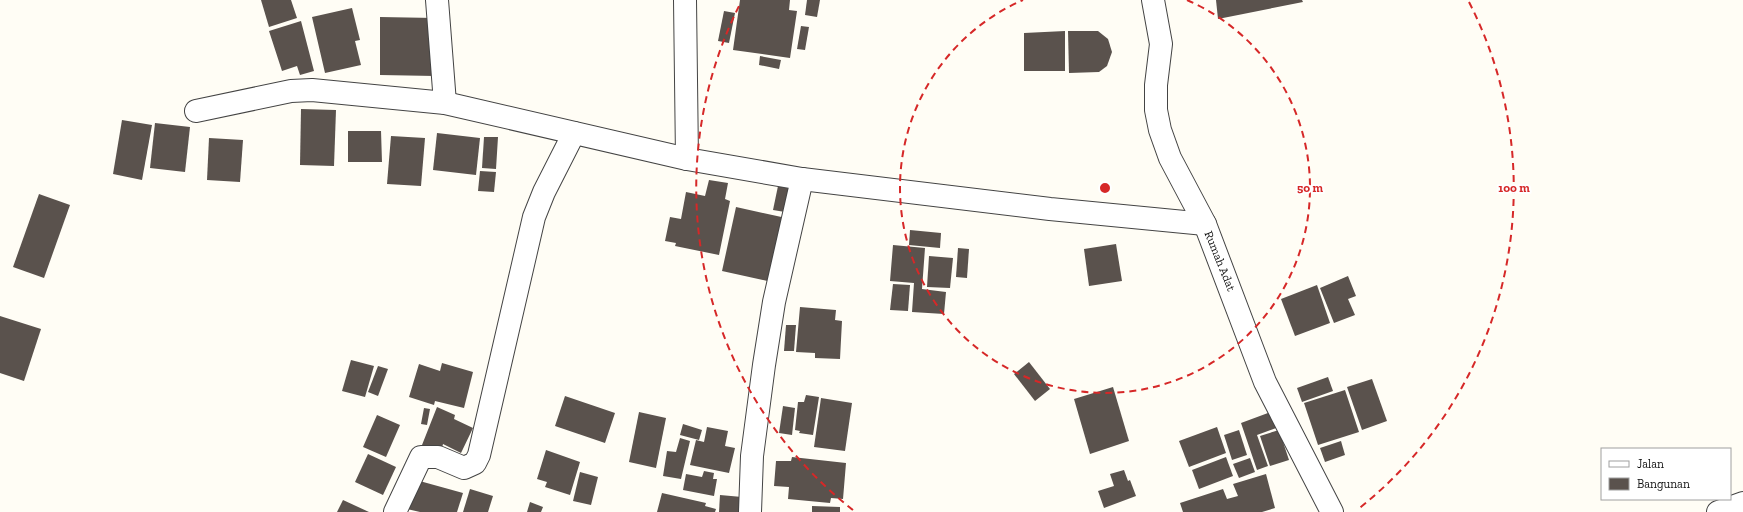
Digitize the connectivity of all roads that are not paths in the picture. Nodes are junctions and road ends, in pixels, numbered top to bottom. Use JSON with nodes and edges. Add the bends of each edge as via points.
{"nodes":[{"id":1,"x":437,"y":0,"type":"edge"},
{"id":2,"x":685,"y":0,"type":"edge"},
{"id":3,"x":1153,"y":0,"type":"edge"},
{"id":4,"x":445,"y":103,"type":"junction"},
{"id":5,"x":196,"y":111,"type":"dead end"},
{"id":6,"x":574,"y":133,"type":"junction"},
{"id":7,"x":688,"y":159,"type":"junction"},
{"id":8,"x":802,"y":179,"type":"junction"},
{"id":9,"x":1205,"y":224,"type":"junction"},
{"id":10,"x":1743,"y":503,"type":"edge"},
{"id":11,"x":395,"y":512,"type":"edge"},
{"id":12,"x":750,"y":512,"type":"edge"},
{"id":13,"x":1332,"y":512,"type":"edge"},
{"id":14,"x":1718,"y":512,"type":"edge"}],
"edges":[{"from":1,"to":4,"type":"street"},
{"from":2,"to":7,"type":"street"},
{"from":3,"to":9,"type":"street","name":"Rumah Adat","via":[[1161,44],[1156,85],[1156,110],[1160,130],[1170,158]]},
{"from":4,"to":5,"type":"street","via":[[312,90],[291,91]]},
{"from":4,"to":6,"type":"street"},
{"from":6,"to":7,"type":"street"},
{"from":6,"to":11,"type":"street","via":[[534,217],[479,455],[475,463],[464,468],[438,457],[421,457]]},
{"from":7,"to":8,"type":"street"},
{"from":8,"to":9,"type":"street"},
{"from":8,"to":12,"type":"street","via":[[774,302],[765,357],[752,456]]},
{"from":9,"to":13,"type":"street","name":"Rumah Adat","via":[[1265,382]]},
{"from":10,"to":14,"type":"street"}]}
